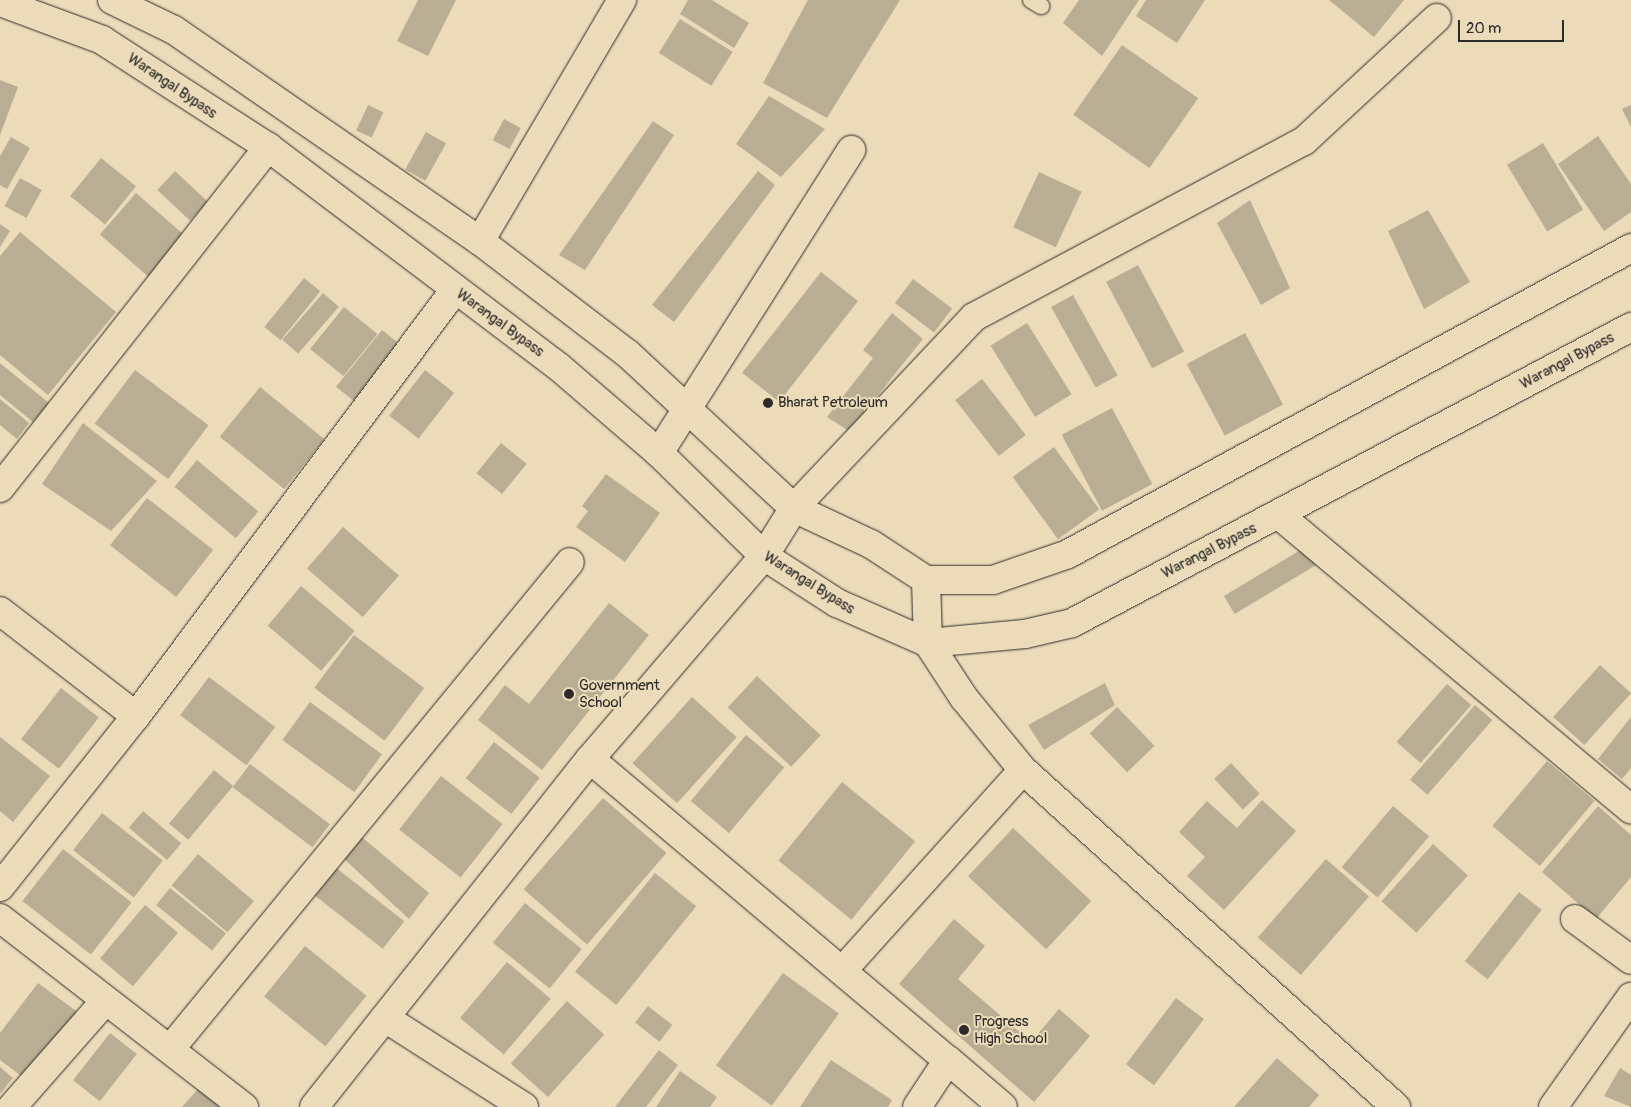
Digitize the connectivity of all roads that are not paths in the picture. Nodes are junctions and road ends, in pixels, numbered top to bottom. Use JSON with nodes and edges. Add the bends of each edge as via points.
{"nodes":[{"id":1,"x":112,"y":0,"type":"edge"},
{"id":2,"x":622,"y":0,"type":"edge"},
{"id":3,"x":0,"y":2,"type":"edge"},
{"id":4,"x":1437,"y":18,"type":"dead end"},
{"id":5,"x":268,"y":147,"type":"junction"},
{"id":6,"x":851,"y":150,"type":"dead end"},
{"id":7,"x":480,"y":241,"type":"junction"},
{"id":8,"x":1631,"y":248,"type":"edge"},
{"id":9,"x":454,"y":291,"type":"junction"},
{"id":10,"x":1629,"y":332,"type":"edge"},
{"id":11,"x":688,"y":406,"type":"junction"},
{"id":12,"x":659,"y":453,"type":"junction"},
{"id":13,"x":0,"y":488,"type":"edge"},
{"id":14,"x":794,"y":508,"type":"junction"},
{"id":15,"x":1279,"y":515,"type":"junction"},
{"id":16,"x":764,"y":556,"type":"junction"},
{"id":17,"x":570,"y":562,"type":"dead end"},
{"id":18,"x":926,"y":580,"type":"junction"},
{"id":19,"x":0,"y":611,"type":"edge"},
{"id":20,"x":928,"y":643,"type":"junction"},
{"id":21,"x":136,"y":716,"type":"junction"},
{"id":22,"x":590,"y":759,"type":"junction"},
{"id":23,"x":1023,"y":770,"type":"junction"},
{"id":24,"x":1631,"y":809,"type":"edge"},
{"id":25,"x":0,"y":887,"type":"edge"},
{"id":26,"x":0,"y":918,"type":"edge"},
{"id":27,"x":1576,"y":919,"type":"dead end"},
{"id":28,"x":1631,"y":960,"type":"edge"},
{"id":29,"x":842,"y":971,"type":"junction"},
{"id":30,"x":1631,"y":997,"type":"edge"},
{"id":31,"x":105,"y":1001,"type":"junction"},
{"id":32,"x":385,"y":1018,"type":"junction"},
{"id":33,"x":172,"y":1047,"type":"junction"},
{"id":34,"x":948,"y":1060,"type":"junction"},
{"id":35,"x":12,"y":1107,"type":"edge"},
{"id":36,"x":244,"y":1107,"type":"edge"},
{"id":37,"x":314,"y":1107,"type":"edge"},
{"id":38,"x":524,"y":1107,"type":"edge"},
{"id":39,"x":918,"y":1107,"type":"edge"},
{"id":40,"x":1003,"y":1107,"type":"edge"},
{"id":41,"x":1396,"y":1107,"type":"edge"},
{"id":42,"x":1553,"y":1107,"type":"edge"}],
"edges":[{"from":1,"to":7,"type":"street","via":[[174,30]]},
{"from":2,"to":7,"type":"street"},
{"from":3,"to":5,"type":"street","name":"Warangal Bypass","via":[[102,40]]},
{"from":4,"to":14,"type":"street","via":[[1304,140],[974,317]]},
{"from":5,"to":9,"type":"street","name":"Warangal Bypass"},
{"from":5,"to":13,"type":"street"},
{"from":6,"to":11,"type":"street"},
{"from":7,"to":11,"type":"street"},
{"from":8,"to":18,"type":"street","via":[[1068,554],[993,580]]},
{"from":9,"to":12,"type":"street","name":"Warangal Bypass","via":[[559,367]]},
{"from":9,"to":21,"type":"street"},
{"from":10,"to":15,"type":"street","name":"Warangal Bypass"},
{"from":11,"to":12,"type":"street"},
{"from":11,"to":14,"type":"street"},
{"from":12,"to":16,"type":"street","name":"Warangal Bypass"},
{"from":14,"to":16,"type":"street"},
{"from":14,"to":18,"type":"street","via":[[871,544]]},
{"from":15,"to":20,"type":"street","name":"Warangal Bypass","via":[[1072,623],[1025,634]]},
{"from":15,"to":24,"type":"street"},
{"from":16,"to":20,"type":"street","name":"Warangal Bypass","via":[[837,604]]},
{"from":16,"to":22,"type":"street"},
{"from":17,"to":33,"type":"street"},
{"from":18,"to":20,"type":"street"},
{"from":19,"to":21,"type":"street"},
{"from":20,"to":23,"type":"street","via":[[964,698]]},
{"from":21,"to":25,"type":"street"},
{"from":22,"to":29,"type":"street"},
{"from":22,"to":32,"type":"street"},
{"from":23,"to":29,"type":"street"},
{"from":23,"to":41,"type":"street"},
{"from":26,"to":31,"type":"street"},
{"from":27,"to":28,"type":"street"},
{"from":29,"to":34,"type":"street"},
{"from":30,"to":42,"type":"street"},
{"from":31,"to":33,"type":"street"},
{"from":31,"to":35,"type":"street"},
{"from":32,"to":37,"type":"street"},
{"from":32,"to":38,"type":"street"},
{"from":33,"to":36,"type":"street"},
{"from":34,"to":39,"type":"street"},
{"from":34,"to":40,"type":"street"}]}
